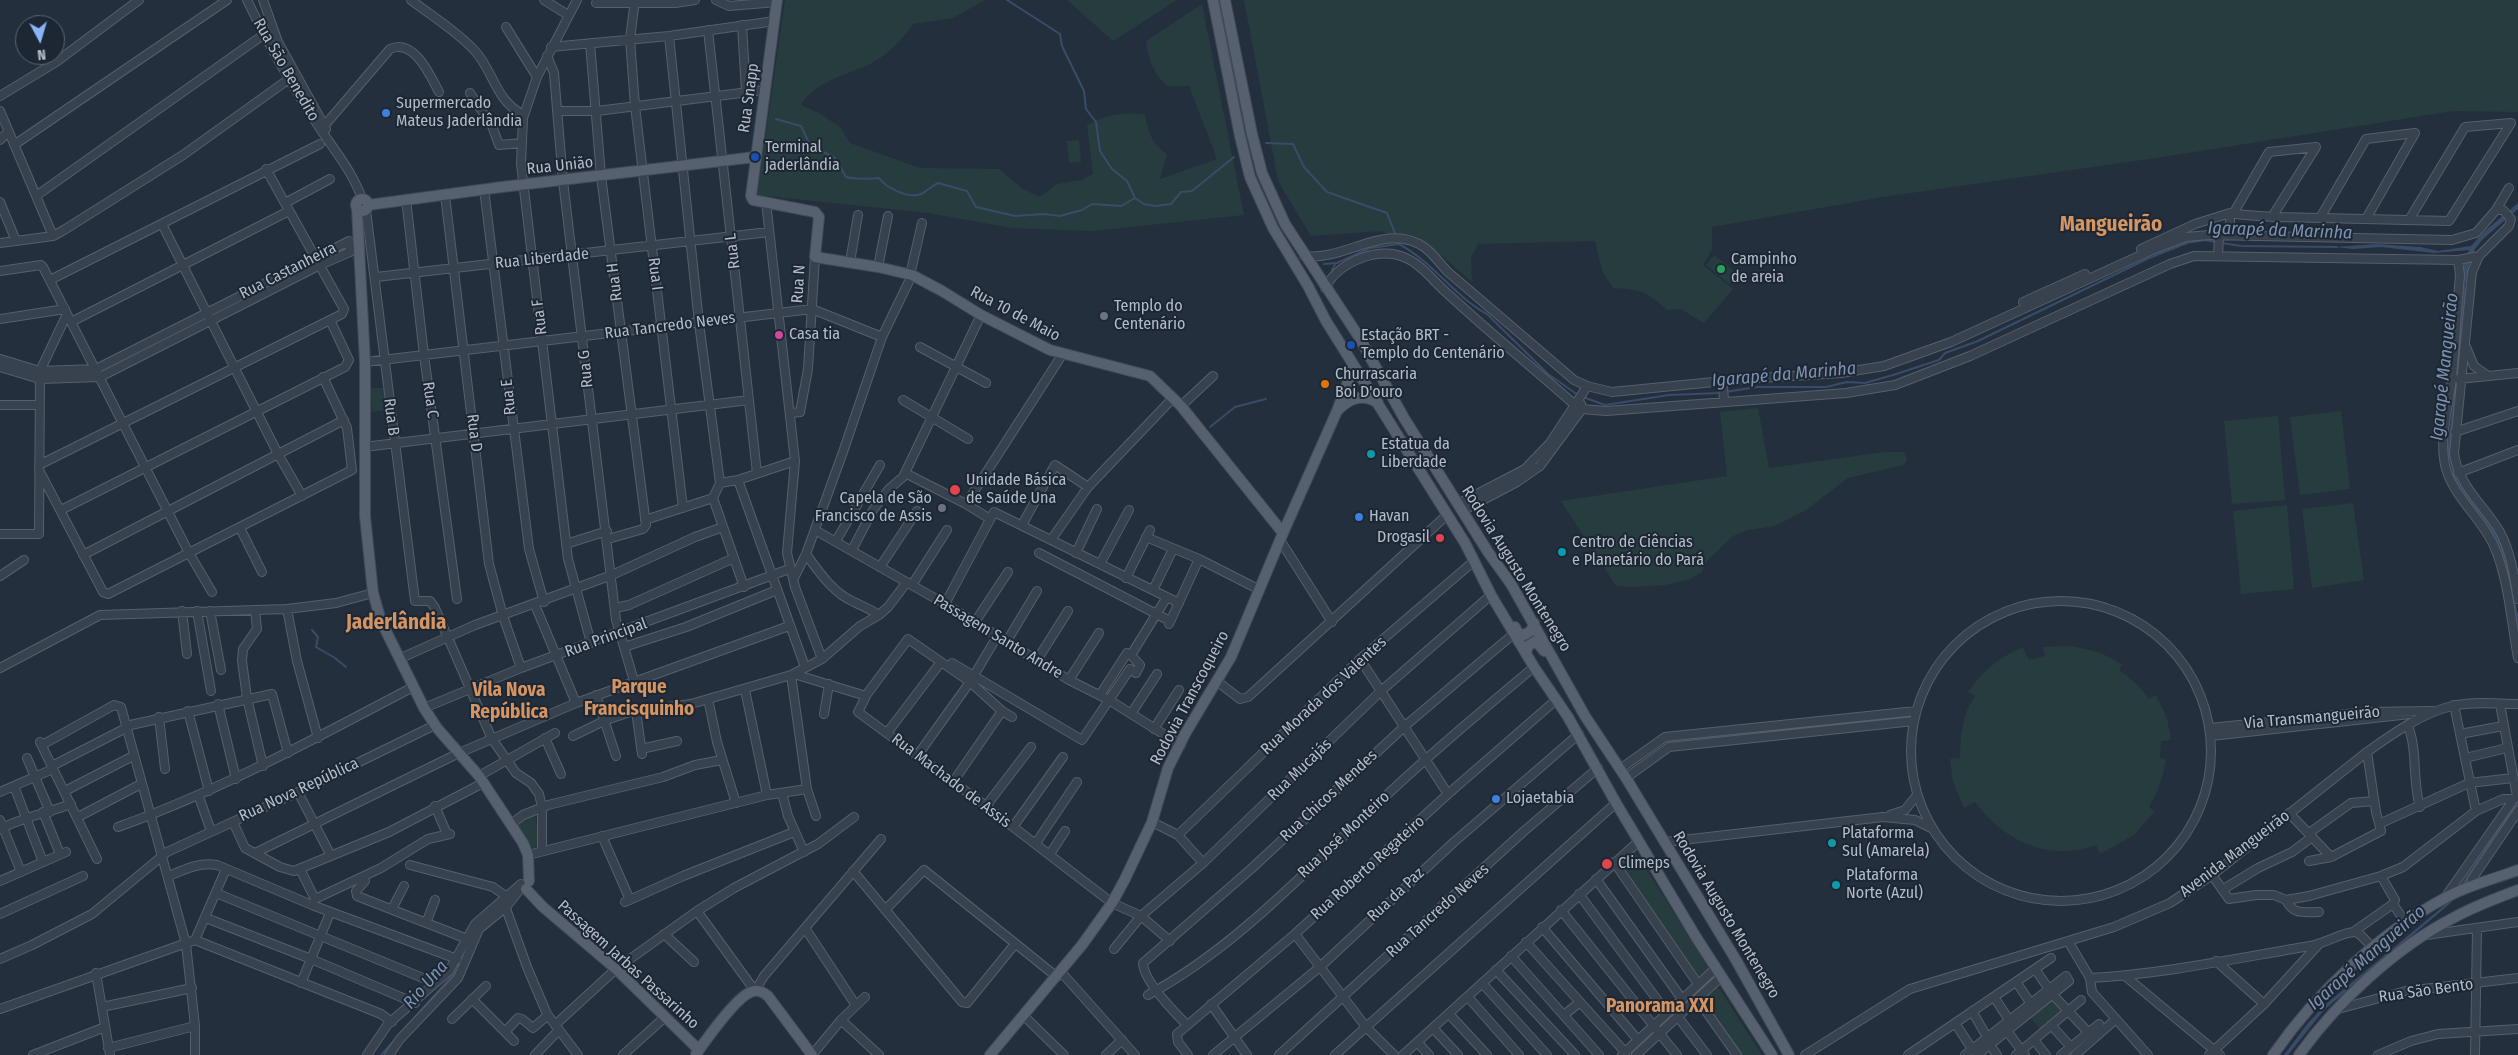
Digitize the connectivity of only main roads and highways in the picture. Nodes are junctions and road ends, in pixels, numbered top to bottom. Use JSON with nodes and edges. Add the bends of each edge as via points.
{"nodes":[{"id":1,"x":1213,"y":0,"type":"edge"},
{"id":2,"x":1225,"y":0,"type":"edge"},
{"id":3,"x":777,"y":1,"type":"edge"},
{"id":4,"x":755,"y":157,"type":"junction"},
{"id":5,"x":753,"y":200,"type":"joint"},
{"id":6,"x":816,"y":257,"type":"joint"},
{"id":7,"x":1352,"y":363,"type":"junction"},
{"id":8,"x":1379,"y":403,"type":"junction"},
{"id":9,"x":1338,"y":411,"type":"junction"},
{"id":10,"x":1281,"y":537,"type":"junction"},
{"id":11,"x":1534,"y":623,"type":"junction"},
{"id":12,"x":1515,"y":632,"type":"junction"},
{"id":13,"x":1526,"y":653,"type":"junction"},
{"id":14,"x":1570,"y":686,"type":"junction"},
{"id":15,"x":2518,"y":870,"type":"edge"},
{"id":16,"x":526,"y":886,"type":"joint"},
{"id":17,"x":2518,"y":890,"type":"edge"},
{"id":18,"x":699,"y":1053,"type":"edge"},
{"id":19,"x":812,"y":1055,"type":"edge"},
{"id":20,"x":990,"y":1055,"type":"edge"},
{"id":21,"x":1772,"y":1055,"type":"edge"},
{"id":22,"x":1789,"y":1055,"type":"edge"},
{"id":23,"x":2274,"y":1055,"type":"edge"},
{"id":24,"x":2299,"y":1055,"type":"edge"}],
"edges":[{"from":1,"to":7,"type":"main road","name":"Rodovia Augusto Montenegro","via":[[1240,136],[1255,190],[1273,228]]},
{"from":2,"to":11,"type":"main road","name":"Rodovia Augusto Montenegro","via":[[1262,173],[1285,224],[1359,337],[1404,418]]},
{"from":3,"to":4,"type":"main road","name":"Rua Snapp"},
{"from":4,"to":5,"type":"main road","name":"Rua Snapp"},
{"from":4,"to":16,"type":"main road","name":"Rua União","via":[[362,205],[365,516],[373,593],[381,620],[424,708],[481,779],[511,824],[528,860]]},
{"from":5,"to":6,"type":"main road","name":"Rua N","via":[[814,212],[819,217]]},
{"from":6,"to":10,"type":"main road","name":"Rua 10 de Maio","via":[[911,275],[981,315],[1062,355],[1150,376],[1181,406]]},
{"from":7,"to":8,"type":"main road","name":"Rodovia Augusto Montenegro"},
{"from":7,"to":9,"type":"main road","name":"Rodovia Transcoqueiro"},
{"from":8,"to":9,"type":"main road","via":[[1360,397],[1350,400]]},
{"from":8,"to":12,"type":"main road","name":"Rodovia Augusto Montenegro","via":[[1491,595],[1499,600]]},
{"from":9,"to":10,"type":"main road","name":"Rodovia Transcoqueiro"},
{"from":10,"to":20,"type":"main road","name":"Rodovia Transcoqueiro","via":[[1231,657],[1168,768],[1152,822],[1112,903],[1059,974]]},
{"from":11,"to":12,"type":"main road","via":[[1525,635]]},
{"from":11,"to":14,"type":"main road","name":"Rodovia Augusto Montenegro"},
{"from":12,"to":13,"type":"main road"},
{"from":13,"to":14,"type":"main road","via":[[1529,645],[1538,641],[1560,678]]},
{"from":13,"to":21,"type":"main road","via":[[1578,734],[1718,972]]},
{"from":14,"to":22,"type":"main road","name":"Rodovia Augusto Montenegro","via":[[1585,716],[1736,960]]},
{"from":15,"to":23,"type":"main road","via":[[2444,898],[2405,922],[2320,997]]},
{"from":16,"to":18,"type":"main road","name":"Passagem Jarbas Passarinho","via":[[616,969]]},
{"from":17,"to":24,"type":"main road","via":[[2454,917],[2423,936],[2336,1009]]},
{"from":18,"to":19,"type":"main road","via":[[738,1001],[761,991]]}]}
